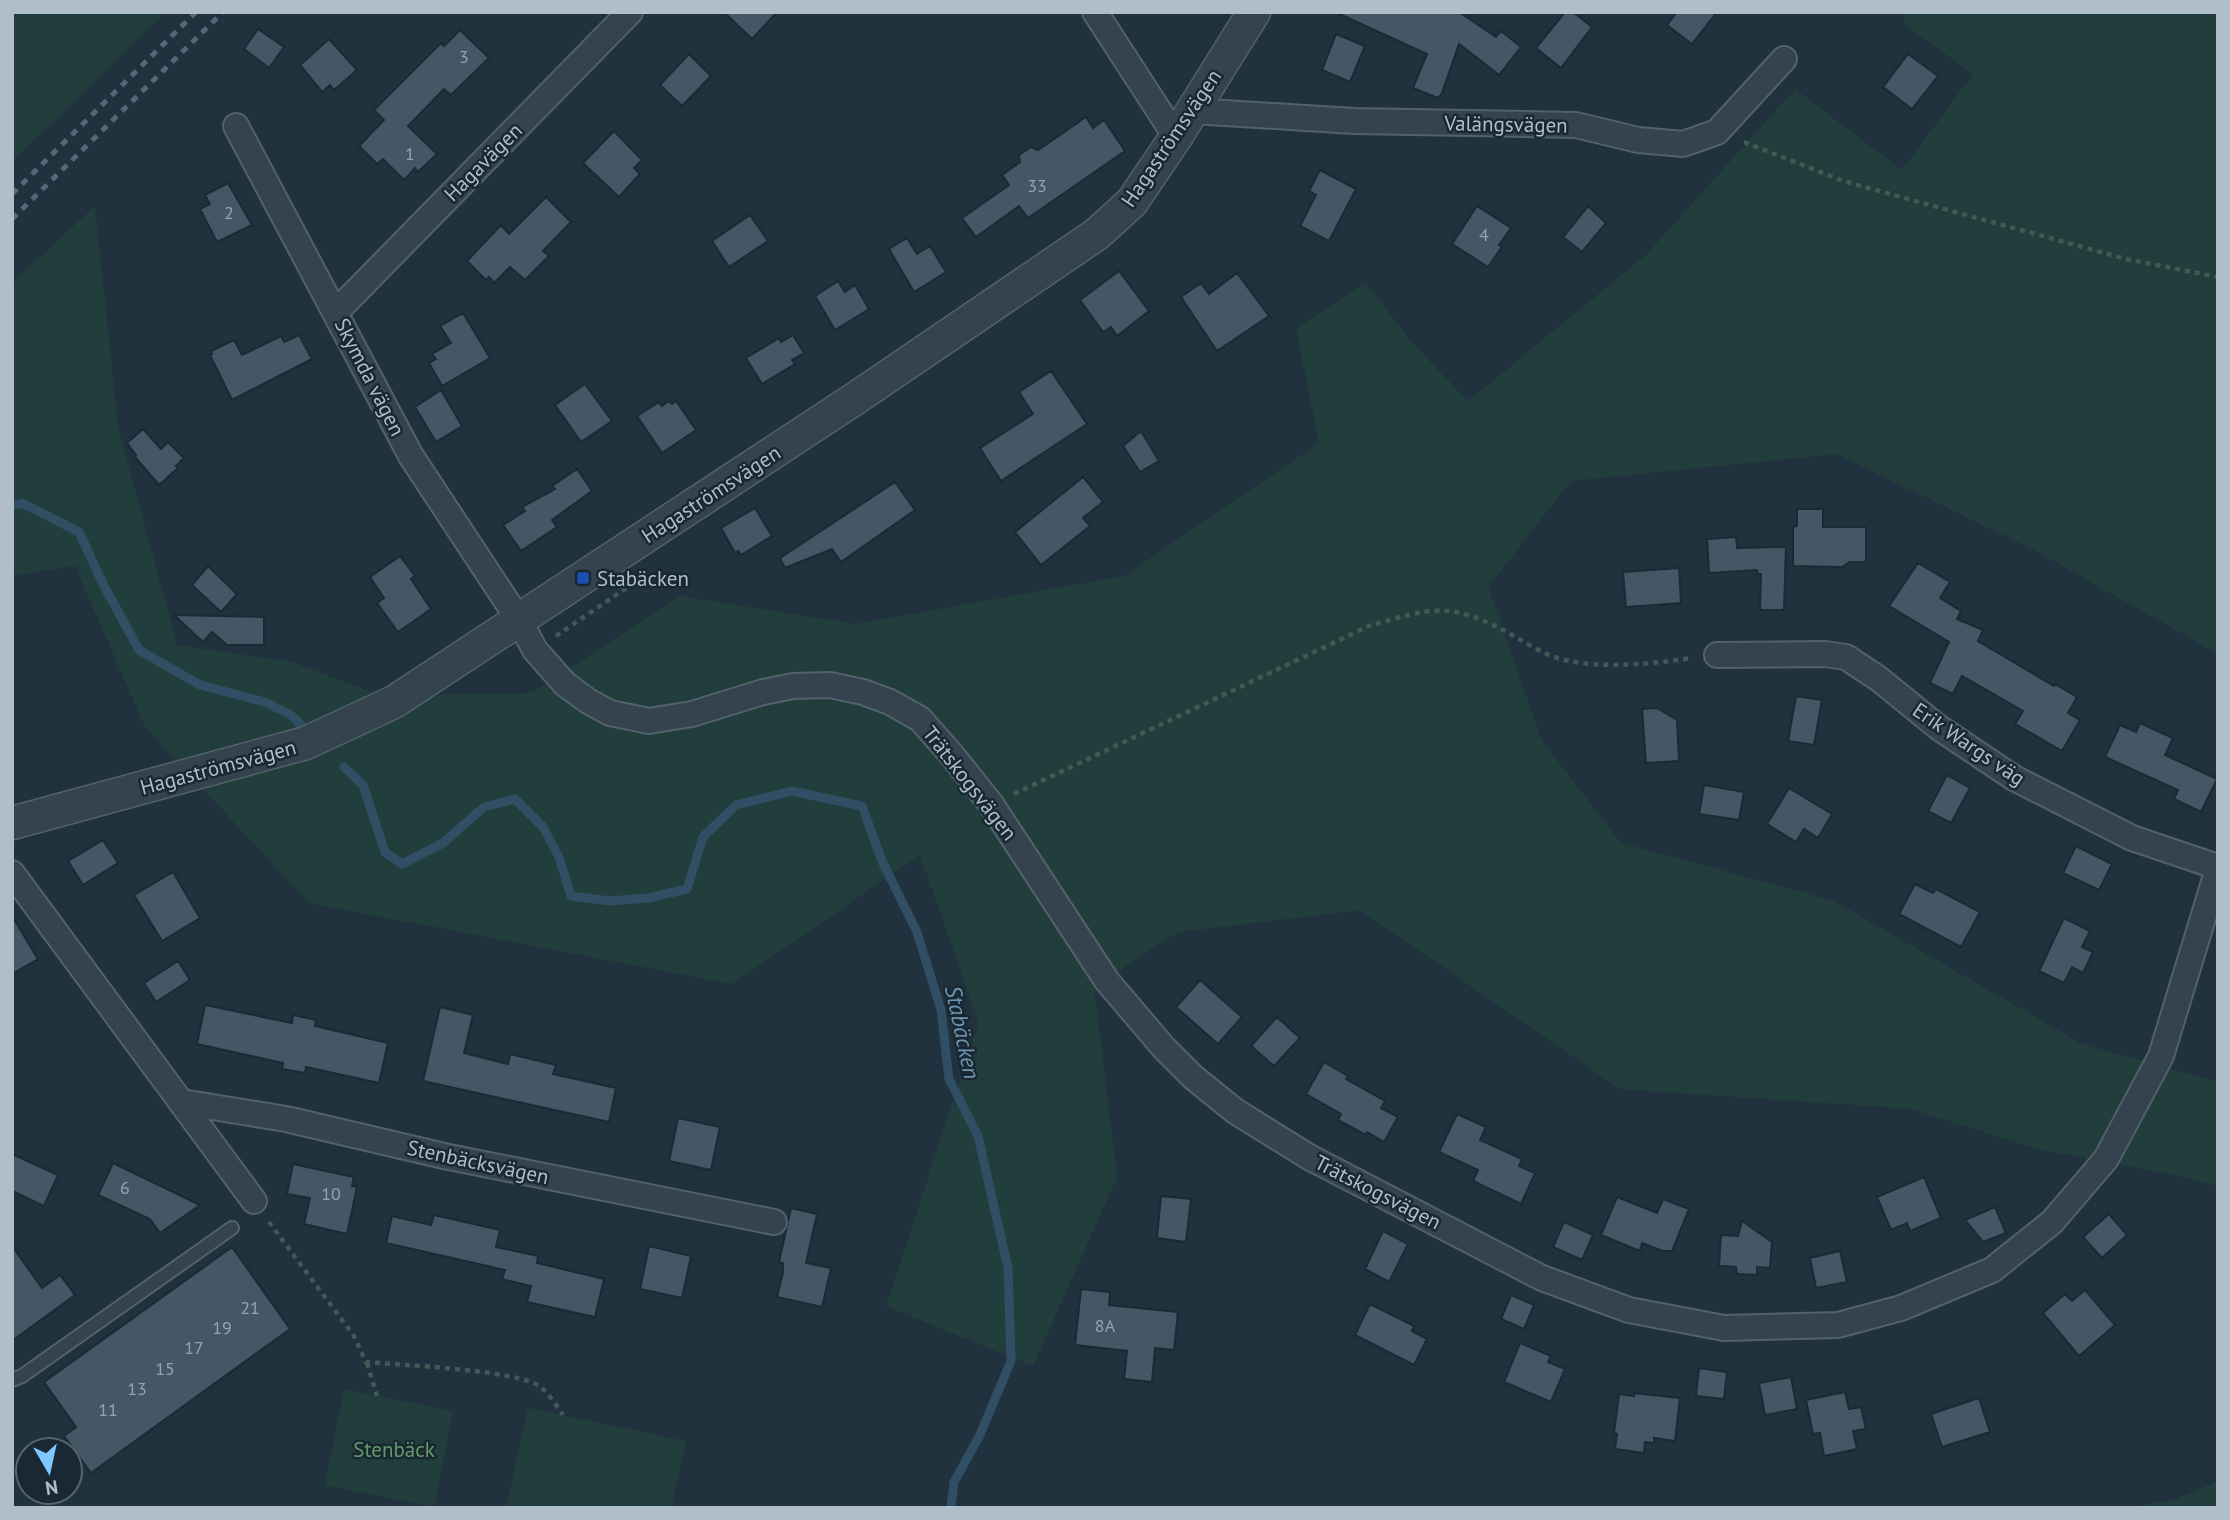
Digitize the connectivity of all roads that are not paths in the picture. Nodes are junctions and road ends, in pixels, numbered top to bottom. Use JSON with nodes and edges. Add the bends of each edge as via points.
{"nodes":[{"id":1,"x":630,"y":12,"type":"edge"},
{"id":2,"x":1095,"y":12,"type":"edge"},
{"id":3,"x":1254,"y":12,"type":"edge"},
{"id":4,"x":1784,"y":60,"type":"dead end"},
{"id":5,"x":1184,"y":124,"type":"junction"},
{"id":6,"x":236,"y":126,"type":"dead end"},
{"id":7,"x":336,"y":312,"type":"junction"},
{"id":8,"x":519,"y":620,"type":"junction"},
{"id":9,"x":1717,"y":654,"type":"road end"},
{"id":10,"x":12,"y":823,"type":"edge"},
{"id":11,"x":2218,"y":868,"type":"edge"},
{"id":12,"x":12,"y":873,"type":"edge"},
{"id":13,"x":182,"y":1101,"type":"junction"},
{"id":14,"x":254,"y":1201,"type":"road end"},
{"id":15,"x":774,"y":1222,"type":"dead end"},
{"id":16,"x":232,"y":1228,"type":"dead end"},
{"id":17,"x":12,"y":1380,"type":"edge"}],
"edges":[{"from":1,"to":7,"type":"street","name":"Hagavägen"},
{"from":2,"to":5,"type":"street"},
{"from":3,"to":5,"type":"street","name":"Hagaströmsvägen"},
{"from":4,"to":5,"type":"street","name":"Valängsvägen","via":[[1717,132],[1683,144],[1638,140],[1576,125]]},
{"from":5,"to":8,"type":"street","name":"Hagaströmsvägen","via":[[1132,202],[1097,234]]},
{"from":6,"to":7,"type":"street","name":"Skymda vägen"},
{"from":7,"to":8,"type":"street","name":"Skymda vägen","via":[[411,456]]},
{"from":8,"to":10,"type":"street","name":"Hagaströmsvägen","via":[[394,702],[306,743]]},
{"from":8,"to":11,"type":"street","name":"Trätskogsvägen","via":[[535,650],[565,684],[610,713],[649,721],[793,686],[830,685],[890,702],[920,719],[991,804],[1107,981],[1164,1048],[1235,1111],[1309,1157],[1542,1278],[1629,1310],[1724,1328],[1838,1325],[1901,1308],[1992,1270],[2052,1223],[2106,1159],[2161,1056]]},
{"from":9,"to":11,"type":"street","name":"Erik Wargs väg","via":[[1846,657],[2014,778],[2132,838]]},
{"from":12,"to":13,"type":"street"},
{"from":13,"to":14,"type":"street"},
{"from":13,"to":15,"type":"street","name":"Stenbäcksvägen"},
{"from":16,"to":17,"type":"lane"}]}
